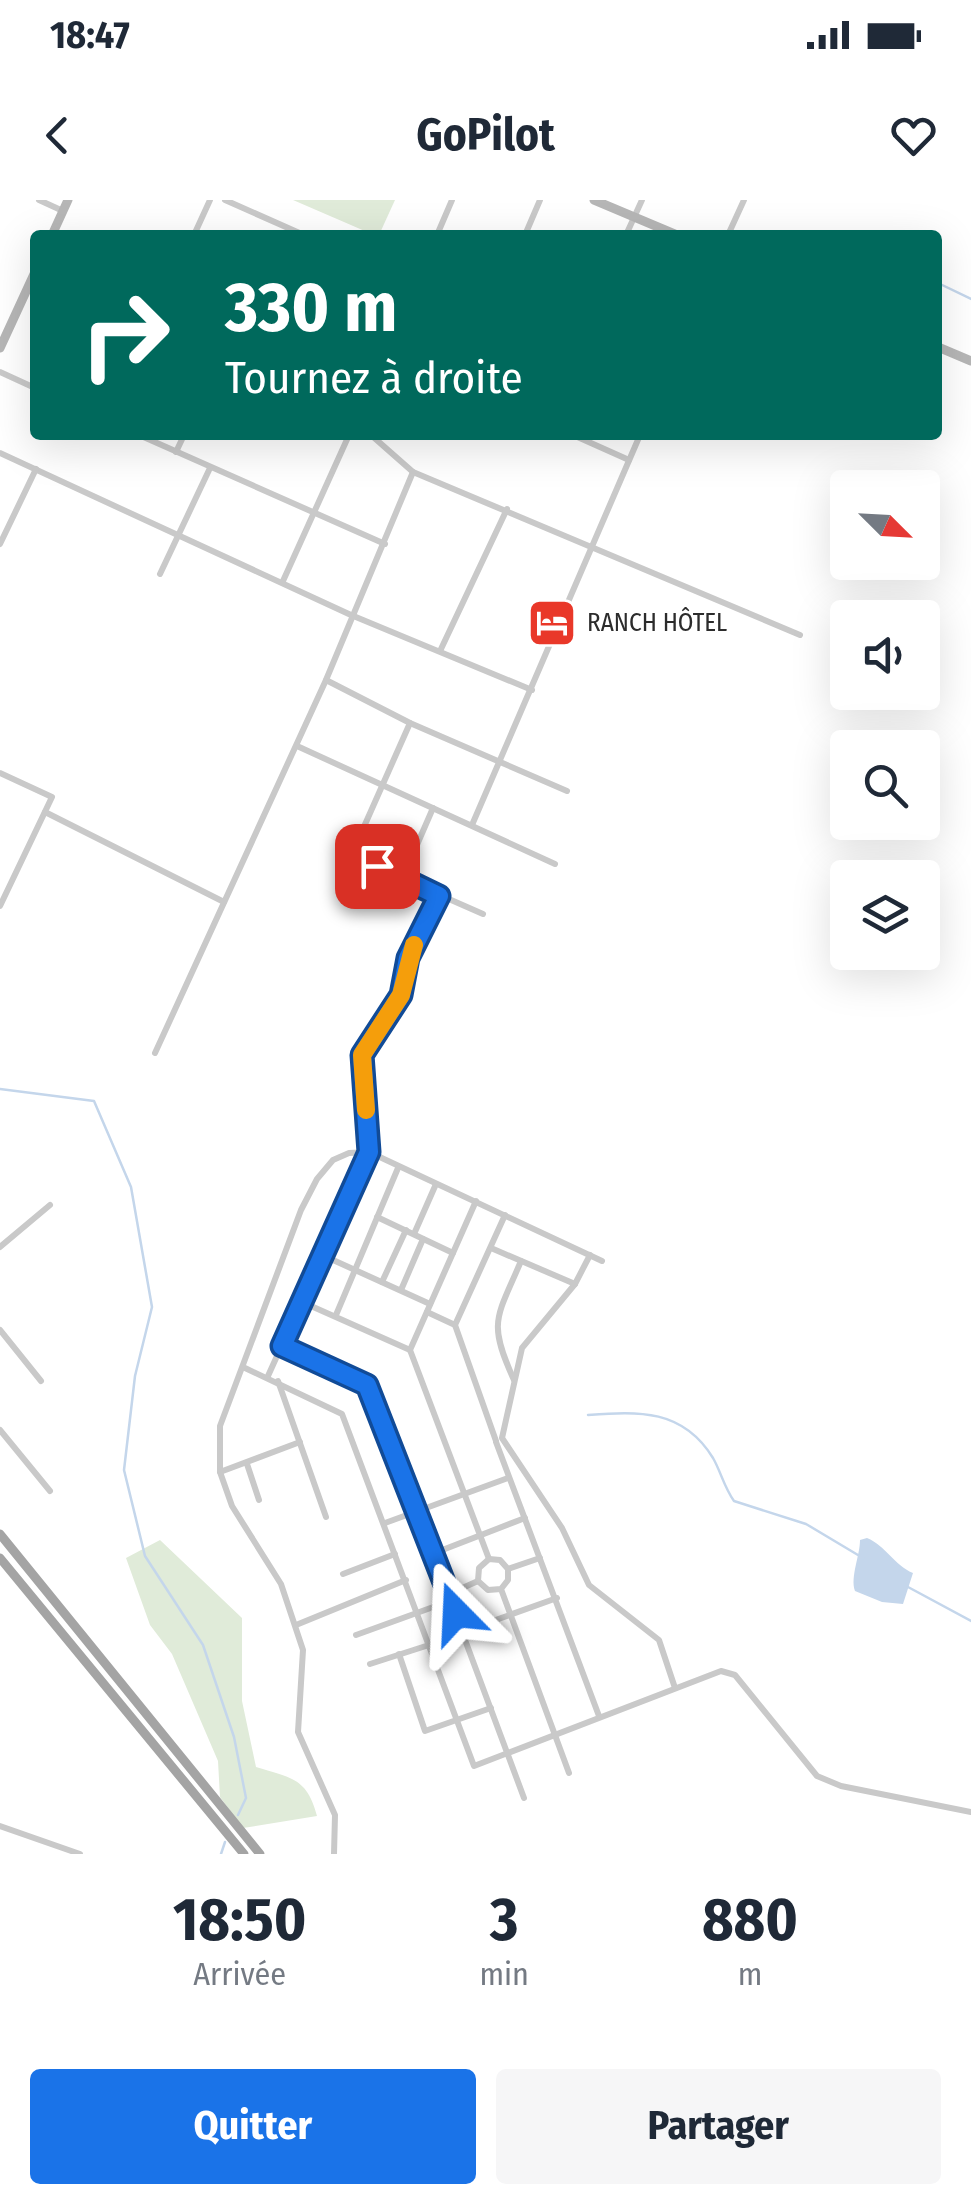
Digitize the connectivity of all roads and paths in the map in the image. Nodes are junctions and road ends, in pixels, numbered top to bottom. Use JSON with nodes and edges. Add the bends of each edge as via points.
{"nodes":[{"id":1,"x":39,"y":200,"type":"edge"},
{"id":2,"x":68,"y":200,"type":"edge"},
{"id":3,"x":210,"y":200,"type":"edge"},
{"id":4,"x":225,"y":200,"type":"edge"},
{"id":5,"x":247,"y":200,"type":"edge"},
{"id":6,"x":452,"y":200,"type":"edge"},
{"id":7,"x":540,"y":200,"type":"edge"},
{"id":8,"x":594,"y":200,"type":"edge"},
{"id":9,"x":642,"y":200,"type":"edge"},
{"id":10,"x":744,"y":200,"type":"edge"},
{"id":11,"x":243,"y":208,"type":"junction"},
{"id":12,"x":63,"y":211,"type":"junction"},
{"id":13,"x":634,"y":217,"type":"junction"},
{"id":14,"x":278,"y":224,"type":"junction"},
{"id":15,"x":54,"y":230,"type":"edge"},
{"id":16,"x":196,"y":230,"type":"edge"},
{"id":17,"x":276,"y":230,"type":"edge"},
{"id":18,"x":292,"y":230,"type":"edge"},
{"id":19,"x":439,"y":230,"type":"edge"},
{"id":20,"x":527,"y":230,"type":"edge"},
{"id":21,"x":628,"y":230,"type":"edge"},
{"id":22,"x":665,"y":230,"type":"edge"},
{"id":23,"x":730,"y":230,"type":"edge"},
{"id":24,"x":30,"y":283,"type":"edge"},
{"id":25,"x":0,"y":348,"type":"edge"},
{"id":26,"x":942,"y":349,"type":"edge"},
{"id":27,"x":971,"y":361,"type":"edge"},
{"id":28,"x":0,"y":372,"type":"edge"},
{"id":29,"x":30,"y":386,"type":"edge"},
{"id":30,"x":150,"y":440,"type":"edge"},
{"id":31,"x":182,"y":440,"type":"edge"},
{"id":32,"x":347,"y":440,"type":"edge"},
{"id":33,"x":378,"y":440,"type":"edge"},
{"id":34,"x":583,"y":440,"type":"edge"},
{"id":35,"x":638,"y":440,"type":"edge"},
{"id":36,"x":176,"y":452,"type":"junction"},
{"id":37,"x":0,"y":453,"type":"edge"},
{"id":38,"x":629,"y":460,"type":"junction"},
{"id":39,"x":36,"y":468,"type":"junction"},
{"id":40,"x":210,"y":468,"type":"junction"},
{"id":41,"x":413,"y":472,"type":"junction"},
{"id":42,"x":507,"y":509,"type":"junction"},
{"id":43,"x":314,"y":514,"type":"junction"},
{"id":44,"x":178,"y":534,"type":"junction"},
{"id":45,"x":0,"y":544,"type":"edge"},
{"id":46,"x":385,"y":544,"type":"junction"},
{"id":47,"x":594,"y":545,"type":"junction"},
{"id":48,"x":160,"y":574,"type":"dead end"},
{"id":49,"x":283,"y":581,"type":"junction"},
{"id":50,"x":351,"y":615,"type":"junction"},
{"id":51,"x":800,"y":635,"type":"dead end"},
{"id":52,"x":441,"y":649,"type":"junction"},
{"id":53,"x":326,"y":680,"type":"junction"},
{"id":54,"x":532,"y":690,"type":"junction"},
{"id":55,"x":410,"y":722,"type":"junction"},
{"id":56,"x":296,"y":746,"type":"junction"},
{"id":57,"x":501,"y":761,"type":"junction"},
{"id":58,"x":0,"y":773,"type":"edge"},
{"id":59,"x":383,"y":785,"type":"junction"},
{"id":60,"x":567,"y":791,"type":"dead end"},
{"id":61,"x":433,"y":808,"type":"junction"},
{"id":62,"x":45,"y":812,"type":"junction"},
{"id":63,"x":472,"y":825,"type":"junction"},
{"id":64,"x":555,"y":864,"type":"dead end"},
{"id":65,"x":403,"y":877,"type":"junction"},
{"id":66,"x":439,"y":896,"type":"junction"},
{"id":67,"x":224,"y":902,"type":"junction"},
{"id":68,"x":0,"y":906,"type":"edge"},
{"id":69,"x":483,"y":914,"type":"dead end"},
{"id":70,"x":155,"y":1053,"type":"dead end"},
{"id":71,"x":369,"y":1152,"type":"junction"},
{"id":72,"x":398,"y":1168,"type":"junction"},
{"id":73,"x":436,"y":1184,"type":"junction"},
{"id":74,"x":476,"y":1201,"type":"junction"},
{"id":75,"x":50,"y":1205,"type":"dead end"},
{"id":76,"x":506,"y":1216,"type":"junction"},
{"id":77,"x":377,"y":1217,"type":"junction"},
{"id":78,"x":410,"y":1232,"type":"junction"},
{"id":79,"x":423,"y":1239,"type":"junction"},
{"id":80,"x":0,"y":1247,"type":"edge"},
{"id":81,"x":491,"y":1248,"type":"junction"},
{"id":82,"x":453,"y":1254,"type":"junction"},
{"id":83,"x":322,"y":1255,"type":"junction"},
{"id":84,"x":590,"y":1255,"type":"junction"},
{"id":85,"x":602,"y":1261,"type":"dead end"},
{"id":86,"x":521,"y":1262,"type":"junction"},
{"id":87,"x":355,"y":1268,"type":"junction"},
{"id":88,"x":382,"y":1282,"type":"junction"},
{"id":89,"x":575,"y":1284,"type":"junction"},
{"id":90,"x":401,"y":1290,"type":"junction"},
{"id":91,"x":302,"y":1302,"type":"junction"},
{"id":92,"x":429,"y":1308,"type":"junction"},
{"id":93,"x":336,"y":1316,"type":"junction"},
{"id":94,"x":455,"y":1325,"type":"junction"},
{"id":95,"x":0,"y":1330,"type":"edge"},
{"id":96,"x":282,"y":1346,"type":"junction"},
{"id":97,"x":410,"y":1350,"type":"junction"},
{"id":98,"x":245,"y":1368,"type":"junction"},
{"id":99,"x":268,"y":1376,"type":"junction"},
{"id":100,"x":41,"y":1381,"type":"dead end"},
{"id":101,"x":514,"y":1381,"type":"junction"},
{"id":102,"x":278,"y":1382,"type":"junction"},
{"id":103,"x":0,"y":1430,"type":"edge"},
{"id":104,"x":499,"y":1440,"type":"junction"},
{"id":105,"x":300,"y":1442,"type":"junction"},
{"id":106,"x":248,"y":1464,"type":"junction"},
{"id":107,"x":220,"y":1472,"type":"junction"},
{"id":108,"x":508,"y":1478,"type":"junction"},
{"id":109,"x":50,"y":1492,"type":"dead end"},
{"id":110,"x":462,"y":1494,"type":"junction"},
{"id":111,"x":259,"y":1500,"type":"dead end"},
{"id":112,"x":415,"y":1511,"type":"junction"},
{"id":113,"x":326,"y":1516,"type":"dead end"},
{"id":114,"x":525,"y":1518,"type":"junction"},
{"id":115,"x":384,"y":1523,"type":"junction"},
{"id":116,"x":0,"y":1534,"type":"edge"},
{"id":117,"x":478,"y":1536,"type":"junction"},
{"id":118,"x":395,"y":1554,"type":"junction"},
{"id":119,"x":432,"y":1554,"type":"junction"},
{"id":120,"x":0,"y":1558,"type":"edge"},
{"id":121,"x":540,"y":1558,"type":"junction"},
{"id":122,"x":489,"y":1560,"type":"junction"},
{"id":123,"x":508,"y":1569,"type":"junction"},
{"id":124,"x":343,"y":1574,"type":"dead end"},
{"id":125,"x":406,"y":1580,"type":"junction"},
{"id":126,"x":478,"y":1580,"type":"junction"},
{"id":127,"x":500,"y":1589,"type":"junction"},
{"id":128,"x":449,"y":1594,"type":"junction"},
{"id":129,"x":556,"y":1598,"type":"junction"},
{"id":130,"x":418,"y":1614,"type":"junction"},
{"id":131,"x":509,"y":1615,"type":"junction"},
{"id":132,"x":296,"y":1625,"type":"junction"},
{"id":133,"x":462,"y":1632,"type":"junction"},
{"id":134,"x":356,"y":1636,"type":"dead end"},
{"id":135,"x":430,"y":1646,"type":"junction"},
{"id":136,"x":399,"y":1654,"type":"junction"},
{"id":137,"x":370,"y":1664,"type":"dead end"},
{"id":138,"x":675,"y":1689,"type":"junction"},
{"id":139,"x":491,"y":1708,"type":"junction"},
{"id":140,"x":599,"y":1716,"type":"junction"},
{"id":141,"x":458,"y":1721,"type":"junction"},
{"id":142,"x":556,"y":1734,"type":"junction"},
{"id":143,"x":508,"y":1752,"type":"junction"},
{"id":144,"x":569,"y":1774,"type":"dead end"},
{"id":145,"x":524,"y":1798,"type":"dead end"},
{"id":146,"x":971,"y":1812,"type":"edge"},
{"id":147,"x":0,"y":1826,"type":"edge"},
{"id":148,"x":80,"y":1854,"type":"edge"},
{"id":149,"x":244,"y":1854,"type":"edge"},
{"id":150,"x":260,"y":1854,"type":"edge"},
{"id":151,"x":334,"y":1854,"type":"edge"}],
"edges":[{"from":1,"to":12,"type":"street"},
{"from":2,"to":12,"type":"street"},
{"from":3,"to":16,"type":"street"},
{"from":4,"to":11,"type":"street"},
{"from":5,"to":11,"type":"street"},
{"from":6,"to":19,"type":"street"},
{"from":7,"to":20,"type":"street"},
{"from":8,"to":13,"type":"street"},
{"from":9,"to":13,"type":"street"},
{"from":10,"to":23,"type":"street"},
{"from":11,"to":14,"type":"street"},
{"from":12,"to":15,"type":"street"},
{"from":13,"to":21,"type":"street"},
{"from":13,"to":22,"type":"street"},
{"from":14,"to":17,"type":"street"},
{"from":14,"to":18,"type":"street"},
{"from":24,"to":25,"type":"street"},
{"from":26,"to":27,"type":"street"},
{"from":28,"to":29,"type":"street"},
{"from":30,"to":36,"type":"street"},
{"from":31,"to":36,"type":"street"},
{"from":32,"to":43,"type":"street"},
{"from":33,"to":41,"type":"street"},
{"from":34,"to":38,"type":"street"},
{"from":35,"to":38,"type":"street"},
{"from":36,"to":40,"type":"street"},
{"from":37,"to":39,"type":"street"},
{"from":38,"to":47,"type":"street"},
{"from":39,"to":44,"type":"street"},
{"from":39,"to":45,"type":"street"},
{"from":40,"to":43,"type":"street"},
{"from":40,"to":44,"type":"street"},
{"from":41,"to":42,"type":"street"},
{"from":41,"to":46,"type":"street"},
{"from":42,"to":47,"type":"street"},
{"from":42,"to":52,"type":"street"},
{"from":43,"to":46,"type":"street"},
{"from":43,"to":49,"type":"street"},
{"from":44,"to":48,"type":"street"},
{"from":44,"to":49,"type":"street"},
{"from":46,"to":50,"type":"street"},
{"from":47,"to":51,"type":"street"},
{"from":47,"to":54,"type":"street"},
{"from":49,"to":50,"type":"street"},
{"from":50,"to":52,"type":"street"},
{"from":50,"to":53,"type":"street"},
{"from":52,"to":54,"type":"street"},
{"from":53,"to":55,"type":"street"},
{"from":53,"to":56,"type":"street"},
{"from":54,"to":57,"type":"street"},
{"from":55,"to":57,"type":"street"},
{"from":55,"to":59,"type":"street"},
{"from":56,"to":59,"type":"street"},
{"from":56,"to":67,"type":"street"},
{"from":57,"to":60,"type":"street"},
{"from":57,"to":63,"type":"street"},
{"from":58,"to":62,"type":"street","via":[[52,797]]},
{"from":59,"to":61,"type":"street"},
{"from":59,"to":65,"type":"street","via":[[350,856]]},
{"from":61,"to":63,"type":"street"},
{"from":61,"to":65,"type":"street"},
{"from":62,"to":67,"type":"street"},
{"from":62,"to":68,"type":"street"},
{"from":63,"to":64,"type":"street"},
{"from":65,"to":66,"type":"street"},
{"from":66,"to":69,"type":"street"},
{"from":66,"to":71,"type":"street","via":[[408,958],[401,995],[362,1055]]},
{"from":67,"to":70,"type":"street"},
{"from":71,"to":72,"type":"street"},
{"from":71,"to":83,"type":"street"},
{"from":71,"to":98,"type":"street","via":[[333,1160],[317,1178]]},
{"from":72,"to":73,"type":"street"},
{"from":72,"to":77,"type":"street"},
{"from":73,"to":74,"type":"street"},
{"from":73,"to":78,"type":"street"},
{"from":74,"to":76,"type":"street"},
{"from":74,"to":82,"type":"street"},
{"from":75,"to":80,"type":"street"},
{"from":76,"to":81,"type":"street"},
{"from":76,"to":84,"type":"street"},
{"from":77,"to":78,"type":"street"},
{"from":77,"to":87,"type":"street"},
{"from":78,"to":79,"type":"street"},
{"from":78,"to":88,"type":"street"},
{"from":79,"to":82,"type":"street"},
{"from":79,"to":90,"type":"street"},
{"from":81,"to":86,"type":"street"},
{"from":81,"to":94,"type":"street"},
{"from":82,"to":92,"type":"street"},
{"from":83,"to":87,"type":"street"},
{"from":83,"to":91,"type":"street"},
{"from":84,"to":85,"type":"street"},
{"from":84,"to":89,"type":"street"},
{"from":86,"to":89,"type":"street"},
{"from":86,"to":101,"type":"street","via":[[495,1339]]},
{"from":87,"to":88,"type":"street"},
{"from":87,"to":93,"type":"street"},
{"from":88,"to":90,"type":"street"},
{"from":89,"to":101,"type":"street","via":[[522,1348]]},
{"from":90,"to":92,"type":"street"},
{"from":91,"to":93,"type":"street"},
{"from":91,"to":96,"type":"street"},
{"from":92,"to":94,"type":"street"},
{"from":92,"to":97,"type":"street"},
{"from":93,"to":97,"type":"street"},
{"from":94,"to":104,"type":"street"},
{"from":95,"to":100,"type":"street"},
{"from":96,"to":99,"type":"street"},
{"from":96,"to":112,"type":"street","via":[[367,1385]]},
{"from":97,"to":110,"type":"street"},
{"from":98,"to":99,"type":"street"},
{"from":98,"to":107,"type":"street","via":[[220,1426]]},
{"from":99,"to":102,"type":"street"},
{"from":101,"to":104,"type":"street"},
{"from":102,"to":105,"type":"street"},
{"from":102,"to":115,"type":"street","via":[[342,1414]]},
{"from":103,"to":109,"type":"street"},
{"from":104,"to":108,"type":"street"},
{"from":104,"to":138,"type":"street","via":[[562,1528],[589,1585],[659,1640]]},
{"from":105,"to":106,"type":"street"},
{"from":105,"to":113,"type":"street"},
{"from":106,"to":107,"type":"street"},
{"from":106,"to":111,"type":"street"},
{"from":107,"to":132,"type":"street"},
{"from":108,"to":110,"type":"street"},
{"from":108,"to":114,"type":"street"},
{"from":110,"to":112,"type":"street"},
{"from":110,"to":117,"type":"street"},
{"from":112,"to":115,"type":"street"},
{"from":112,"to":119,"type":"street"},
{"from":114,"to":117,"type":"street"},
{"from":114,"to":121,"type":"street"},
{"from":115,"to":118,"type":"street"},
{"from":116,"to":150,"type":"main road"},
{"from":117,"to":119,"type":"street"},
{"from":117,"to":122,"type":"street"},
{"from":118,"to":124,"type":"street"},
{"from":118,"to":125,"type":"street"},
{"from":119,"to":128,"type":"street"},
{"from":120,"to":149,"type":"main road"},
{"from":121,"to":123,"type":"street"},
{"from":121,"to":129,"type":"street"},
{"from":122,"to":123,"type":"street"},
{"from":122,"to":126,"type":"street"},
{"from":123,"to":127,"type":"street"},
{"from":125,"to":130,"type":"street"},
{"from":125,"to":132,"type":"street"},
{"from":126,"to":127,"type":"street","via":[[488,1590]]},
{"from":126,"to":128,"type":"street"},
{"from":127,"to":131,"type":"street"},
{"from":128,"to":130,"type":"street","via":[[446,1602]]},
{"from":128,"to":133,"type":"street"},
{"from":129,"to":131,"type":"street"},
{"from":129,"to":140,"type":"street"},
{"from":130,"to":134,"type":"street"},
{"from":130,"to":135,"type":"street"},
{"from":131,"to":133,"type":"street"},
{"from":131,"to":142,"type":"street"},
{"from":132,"to":151,"type":"street","via":[[304,1661],[298,1732],[335,1814]]},
{"from":133,"to":139,"type":"street"},
{"from":135,"to":136,"type":"street"},
{"from":135,"to":141,"type":"street"},
{"from":136,"to":137,"type":"street"},
{"from":136,"to":141,"type":"street","via":[[425,1730]]},
{"from":138,"to":140,"type":"street"},
{"from":138,"to":146,"type":"street","via":[[728,1672],[817,1776]]},
{"from":139,"to":141,"type":"street"},
{"from":139,"to":143,"type":"street"},
{"from":140,"to":142,"type":"street"},
{"from":141,"to":143,"type":"street","via":[[474,1766]]},
{"from":142,"to":143,"type":"street"},
{"from":142,"to":144,"type":"street"},
{"from":143,"to":145,"type":"street"},
{"from":147,"to":148,"type":"street"}]}
